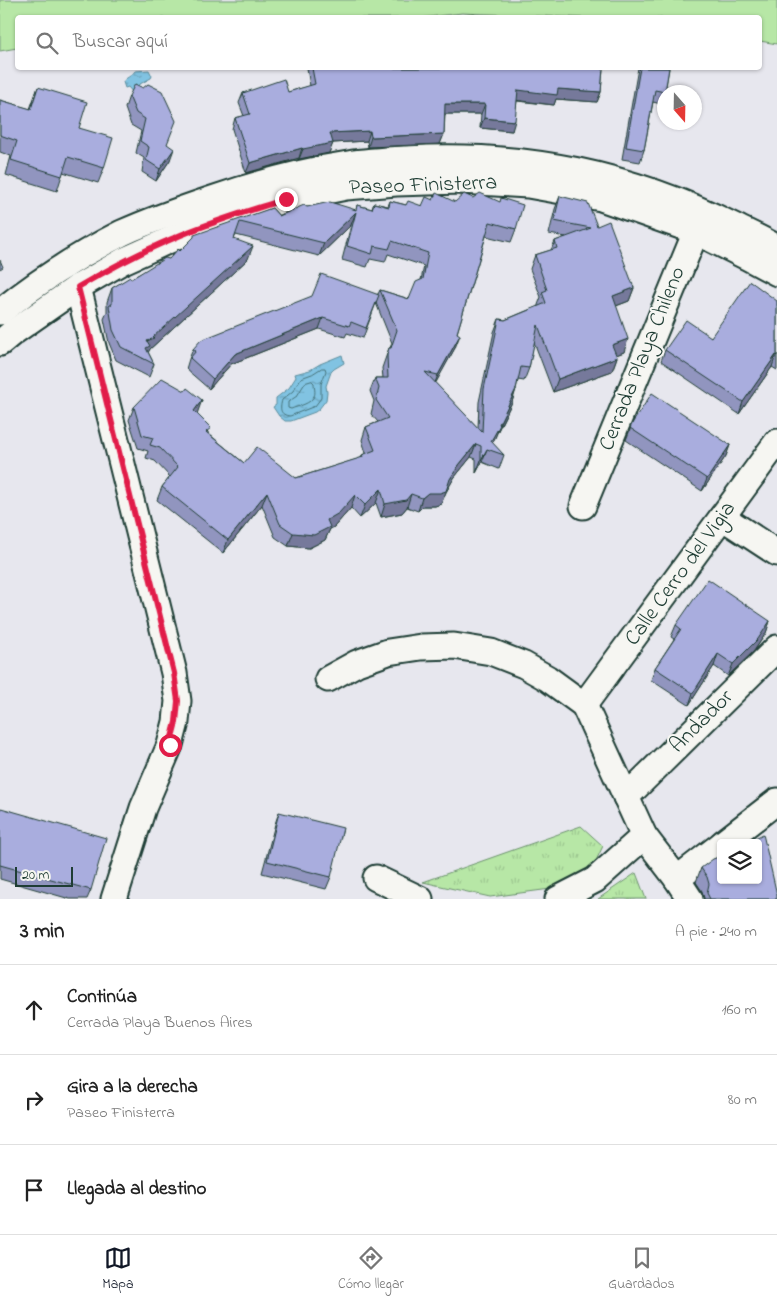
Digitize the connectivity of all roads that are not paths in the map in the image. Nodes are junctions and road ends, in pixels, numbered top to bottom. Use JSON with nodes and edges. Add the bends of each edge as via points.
{"nodes":[{"id":1,"x":604,"y":187,"type":"junction"},
{"id":2,"x":700,"y":221,"type":"junction"},
{"id":3,"x":777,"y":248,"type":"edge"},
{"id":4,"x":777,"y":273,"type":"edge"},
{"id":5,"x":78,"y":287,"type":"junction"},
{"id":6,"x":0,"y":312,"type":"edge"},
{"id":7,"x":0,"y":343,"type":"edge"},
{"id":8,"x":777,"y":442,"type":"edge"},
{"id":9,"x":583,"y":506,"type":"dead end"},
{"id":10,"x":722,"y":517,"type":"junction"},
{"id":11,"x":777,"y":553,"type":"edge"},
{"id":12,"x":777,"y":648,"type":"edge"},
{"id":13,"x":328,"y":679,"type":"dead end"},
{"id":14,"x":584,"y":705,"type":"junction"},
{"id":15,"x":626,"y":797,"type":"junction"},
{"id":16,"x":777,"y":801,"type":"edge"},
{"id":17,"x":644,"y":836,"type":"junction"},
{"id":18,"x":728,"y":839,"type":"edge"},
{"id":19,"x":717,"y":850,"type":"edge"},
{"id":20,"x":376,"y":878,"type":"dead end"},
{"id":21,"x":684,"y":889,"type":"edge"},
{"id":22,"x":114,"y":899,"type":"edge"},
{"id":23,"x":420,"y":899,"type":"edge"},
{"id":24,"x":558,"y":899,"type":"edge"}],
"edges":[{"from":1,"to":2,"type":"street","name":"Paseo Finisterra"},
{"from":1,"to":5,"type":"street","name":"Paseo Finisterra","via":[[461,181],[346,187],[286,199],[183,234],[123,261]]},
{"from":1,"to":6,"type":"street","name":"Paseo Finisterra","via":[[561,167],[507,160],[421,158],[318,169],[221,196],[123,233],[72,261]]},
{"from":2,"to":3,"type":"street","name":"Paseo Finisterra"},
{"from":2,"to":4,"type":"street","name":"Paseo Finisterra","via":[[748,257]]},
{"from":2,"to":9,"type":"street","name":"Cerrada Playa Chileno"},
{"from":5,"to":7,"type":"street","name":"Paseo Finisterra"},
{"from":5,"to":22,"type":"street","via":[[174,673],[178,701],[170,745],[143,808]]},
{"from":8,"to":10,"type":"street","name":"Calle Cerro del Vigia"},
{"from":10,"to":11,"type":"street"},
{"from":10,"to":14,"type":"street","name":"Calle Cerro del Vigia"},
{"from":12,"to":15,"type":"street","name":"Andador"},
{"from":13,"to":14,"type":"street","via":[[357,663],[388,652],[454,646],[491,652],[524,665]]},
{"from":14,"to":15,"type":"street"},
{"from":15,"to":17,"type":"street"},
{"from":16,"to":18,"type":"street"},
{"from":17,"to":21,"type":"street"},
{"from":17,"to":24,"type":"street","via":[[595,880]]},
{"from":19,"to":21,"type":"street"},
{"from":20,"to":23,"type":"street"}]}
